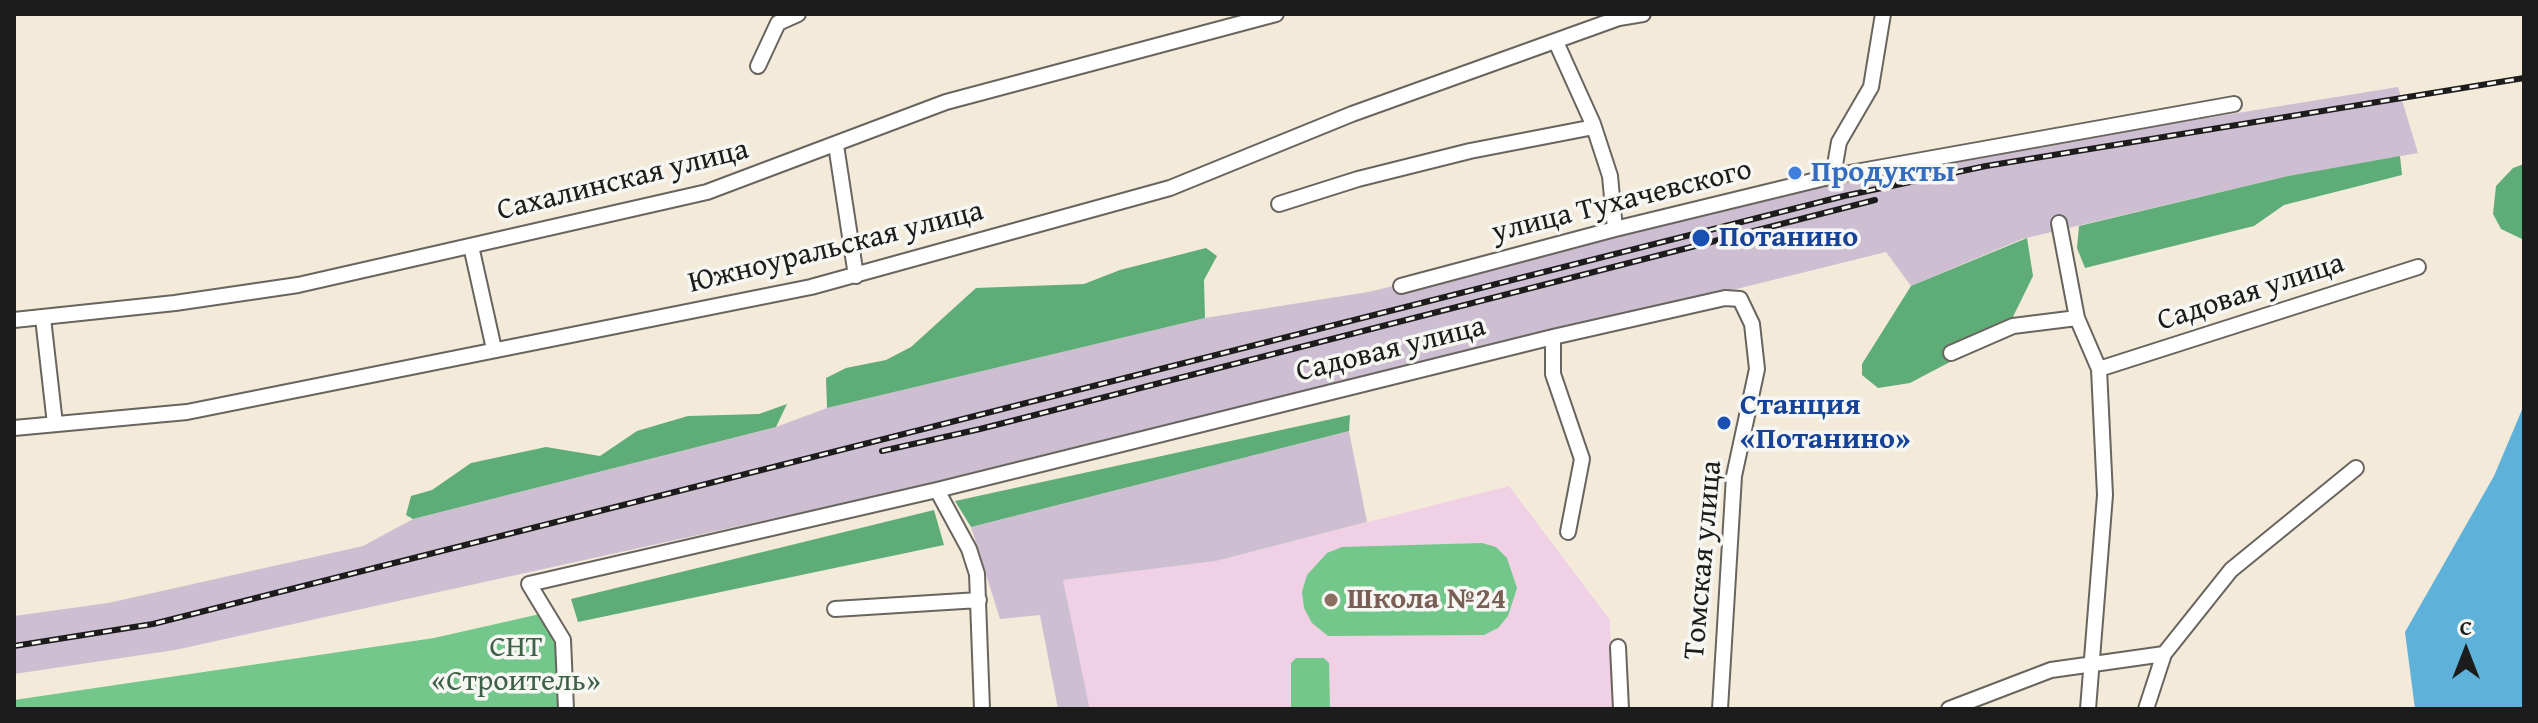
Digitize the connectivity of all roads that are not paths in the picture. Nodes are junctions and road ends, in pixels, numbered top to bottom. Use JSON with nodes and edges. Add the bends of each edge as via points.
{"nodes":[{"id":1,"x":798,"y":14,"type":"edge"},
{"id":2,"x":1276,"y":14,"type":"edge"},
{"id":3,"x":1643,"y":14,"type":"edge"},
{"id":4,"x":1883,"y":14,"type":"edge"},
{"id":5,"x":1618,"y":16,"type":"edge"},
{"id":6,"x":1556,"y":42,"type":"junction"},
{"id":7,"x":758,"y":66,"type":"dead end"},
{"id":8,"x":2234,"y":104,"type":"dead end"},
{"id":9,"x":1594,"y":127,"type":"junction"},
{"id":10,"x":836,"y":145,"type":"junction"},
{"id":11,"x":1833,"y":176,"type":"junction"},
{"id":12,"x":1279,"y":204,"type":"dead end"},
{"id":13,"x":2059,"y":223,"type":"dead end"},
{"id":14,"x":1615,"y":229,"type":"junction"},
{"id":15,"x":471,"y":246,"type":"junction"},
{"id":16,"x":2418,"y":267,"type":"dead end"},
{"id":17,"x":856,"y":276,"type":"junction"},
{"id":18,"x":1401,"y":286,"type":"dead end"},
{"id":19,"x":43,"y":318,"type":"junction"},
{"id":20,"x":2077,"y":318,"type":"junction"},
{"id":21,"x":14,"y":320,"type":"edge"},
{"id":22,"x":1553,"y":337,"type":"junction"},
{"id":23,"x":494,"y":349,"type":"junction"},
{"id":24,"x":1951,"y":353,"type":"dead end"},
{"id":25,"x":2099,"y":369,"type":"junction"},
{"id":26,"x":1746,"y":417,"type":"joint"},
{"id":27,"x":55,"y":424,"type":"junction"},
{"id":28,"x":14,"y":428,"type":"edge"},
{"id":29,"x":2356,"y":468,"type":"dead end"},
{"id":30,"x":937,"y":490,"type":"junction"},
{"id":31,"x":1568,"y":532,"type":"dead end"},
{"id":32,"x":979,"y":600,"type":"junction"},
{"id":33,"x":835,"y":609,"type":"dead end"},
{"id":34,"x":1618,"y":647,"type":"dead end"},
{"id":35,"x":2164,"y":654,"type":"junction"},
{"id":36,"x":2094,"y":662,"type":"junction"},
{"id":37,"x":566,"y":709,"type":"edge"},
{"id":38,"x":982,"y":709,"type":"edge"},
{"id":39,"x":1621,"y":709,"type":"edge"},
{"id":40,"x":1720,"y":709,"type":"edge"},
{"id":41,"x":1949,"y":709,"type":"edge"},
{"id":42,"x":2088,"y":709,"type":"edge"},
{"id":43,"x":2146,"y":709,"type":"edge"}],
"edges":[{"from":1,"to":7,"type":"street","via":[[778,23]]},
{"from":2,"to":10,"type":"street","name":"Сахалинская улица","via":[[946,102]]},
{"from":3,"to":5,"type":"street","name":"Южноуральская улица"},
{"from":4,"to":11,"type":"street","via":[[1871,87],[1839,142]]},
{"from":5,"to":6,"type":"street","name":"Южноуральская улица"},
{"from":6,"to":9,"type":"street"},
{"from":6,"to":17,"type":"street","name":"Южноуральская улица","via":[[1352,114],[1170,188]]},
{"from":8,"to":11,"type":"street","name":"улица Тухачевского"},
{"from":9,"to":12,"type":"street","via":[[1373,175]]},
{"from":9,"to":14,"type":"street","via":[[1610,176]]},
{"from":10,"to":15,"type":"street","name":"Сахалинская улица","via":[[707,192]]},
{"from":10,"to":17,"type":"street"},
{"from":11,"to":14,"type":"street","name":"улица Тухачевского"},
{"from":13,"to":20,"type":"street"},
{"from":14,"to":18,"type":"street","name":"улица Тухачевского"},
{"from":15,"to":19,"type":"street","name":"Сахалинская улица","via":[[298,285]]},
{"from":15,"to":23,"type":"street"},
{"from":16,"to":25,"type":"street","name":"Садовая улица"},
{"from":17,"to":23,"type":"street","name":"Южноуральская улица"},
{"from":19,"to":21,"type":"street","name":"Сахалинская улица"},
{"from":19,"to":27,"type":"street"},
{"from":20,"to":24,"type":"street","via":[[2013,326]]},
{"from":20,"to":25,"type":"street"},
{"from":22,"to":26,"type":"street","name":"Садовая улица","via":[[1712,299],[1740,299],[1756,347],[1757,369]]},
{"from":22,"to":30,"type":"street","name":"Садовая улица"},
{"from":22,"to":31,"type":"street","via":[[1553,374],[1582,459]]},
{"from":23,"to":27,"type":"street","name":"Южноуральская улица","via":[[187,412]]},
{"from":25,"to":36,"type":"street","via":[[2105,495]]},
{"from":26,"to":40,"type":"street","name":"Томская улица","via":[[1728,538]]},
{"from":27,"to":28,"type":"street","name":"Южноуральская улица"},
{"from":29,"to":35,"type":"street","via":[[2231,570]]},
{"from":30,"to":32,"type":"street","via":[[969,549]]},
{"from":30,"to":37,"type":"street","name":"Садовая улица","via":[[529,584],[563,640]]},
{"from":32,"to":33,"type":"street"},
{"from":32,"to":38,"type":"street"},
{"from":34,"to":39,"type":"street"},
{"from":35,"to":36,"type":"street"},
{"from":35,"to":43,"type":"street"},
{"from":36,"to":41,"type":"street","via":[[2051,670]]},
{"from":36,"to":42,"type":"street"}]}
